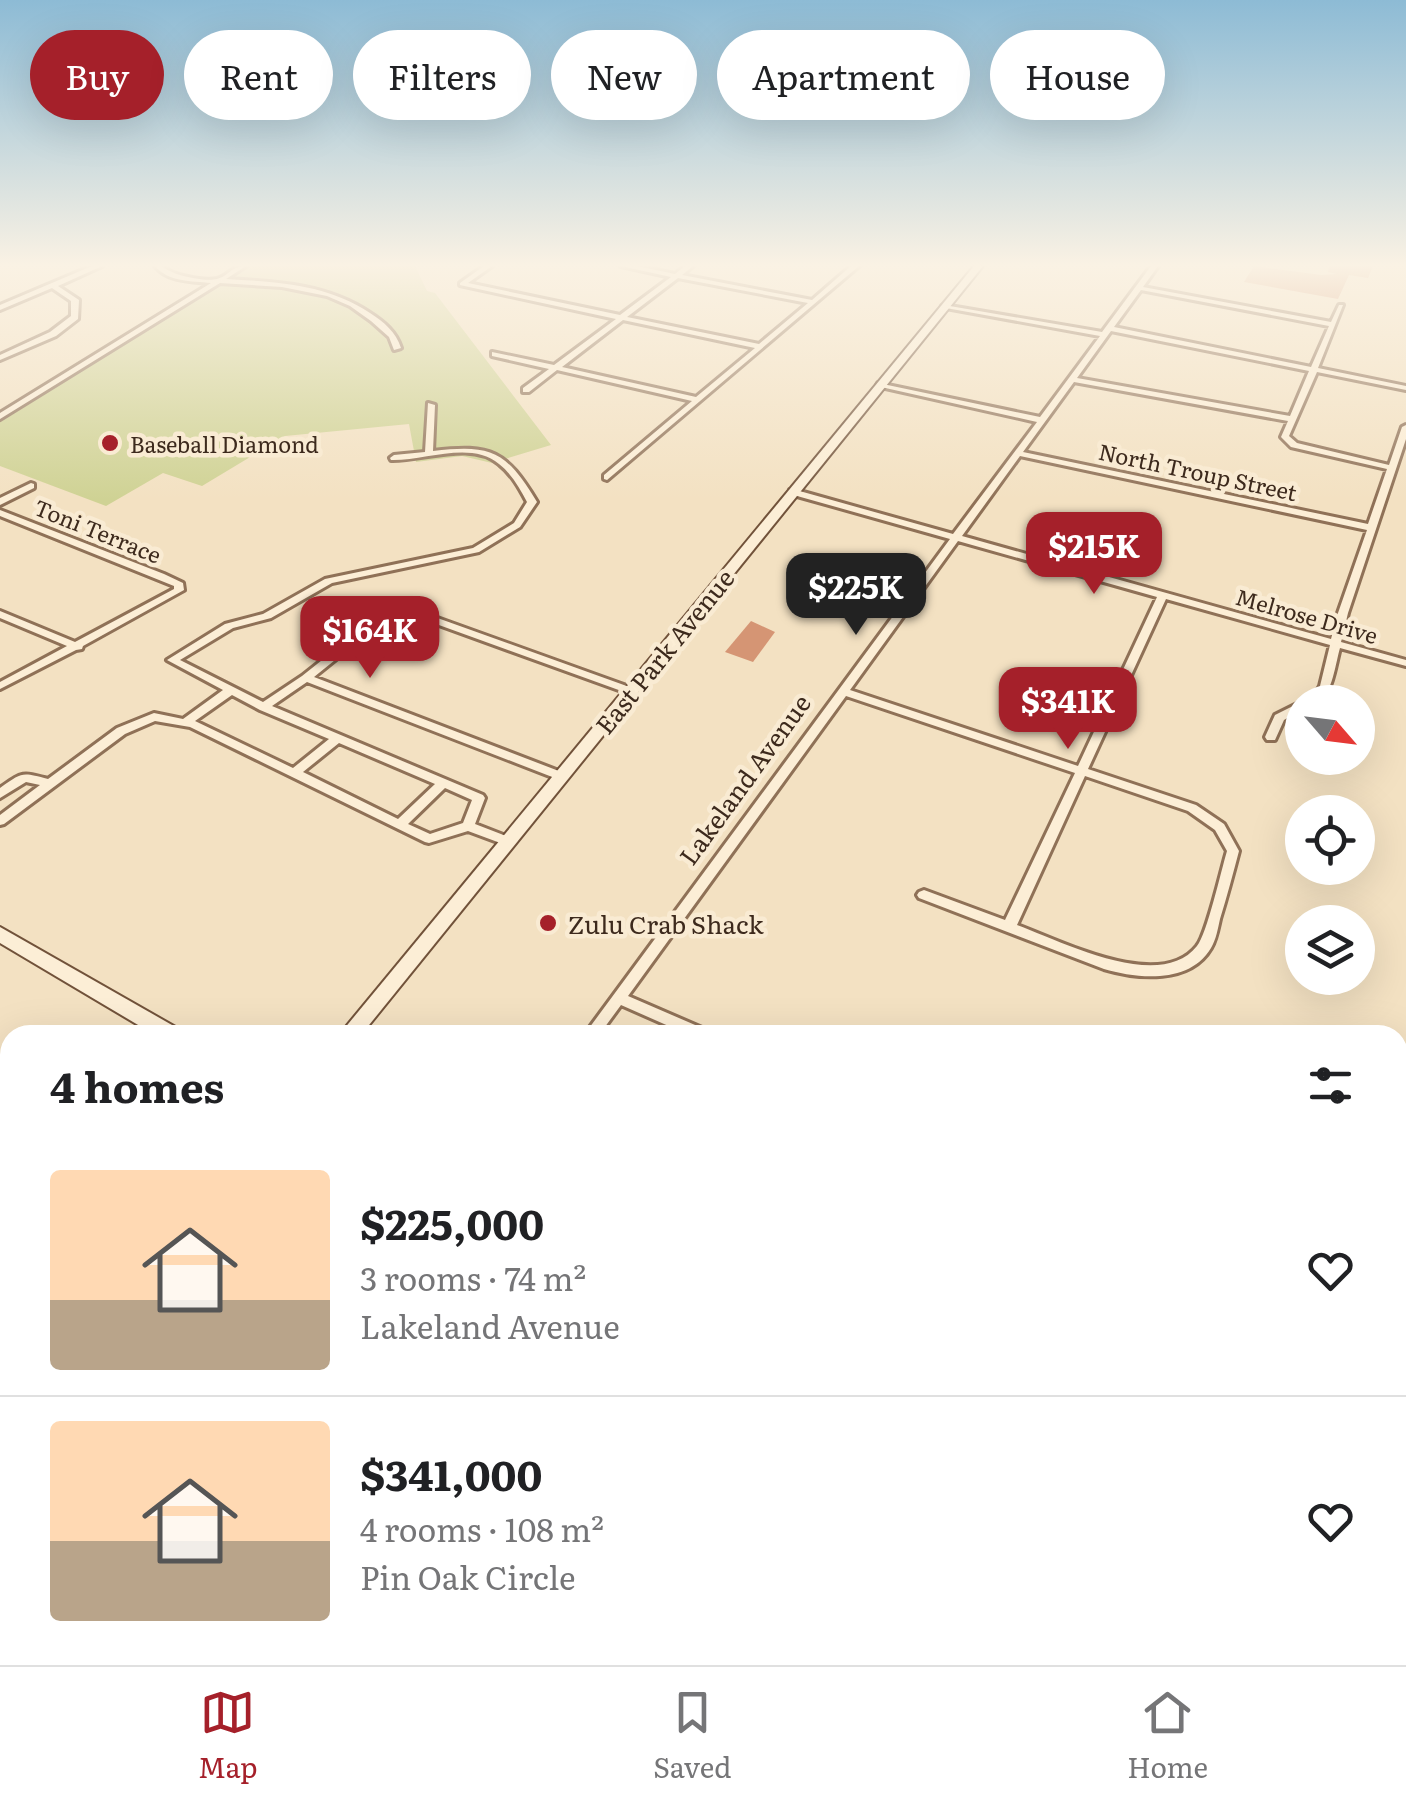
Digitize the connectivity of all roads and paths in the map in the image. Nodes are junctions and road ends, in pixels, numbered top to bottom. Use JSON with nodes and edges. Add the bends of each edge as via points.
{"nodes":[{"id":1,"x":32,"y":344,"type":"edge"},
{"id":2,"x":119,"y":344,"type":"edge"},
{"id":3,"x":396,"y":344,"type":"edge"},
{"id":4,"x":588,"y":344,"type":"edge"},
{"id":5,"x":744,"y":344,"type":"edge"},
{"id":6,"x":765,"y":344,"type":"edge"},
{"id":7,"x":915,"y":344,"type":"edge"},
{"id":8,"x":1097,"y":344,"type":"edge"},
{"id":9,"x":1171,"y":344,"type":"edge"},
{"id":10,"x":1324,"y":344,"type":"edge"},
{"id":11,"x":761,"y":347,"type":"junction"},
{"id":12,"x":397,"y":348,"type":"dead end"},
{"id":13,"x":495,"y":354,"type":"dead end"},
{"id":14,"x":0,"y":358,"type":"edge"},
{"id":15,"x":556,"y":368,"type":"junction"},
{"id":16,"x":1313,"y":369,"type":"junction"},
{"id":17,"x":1071,"y":379,"type":"junction"},
{"id":18,"x":881,"y":385,"type":"junction"},
{"id":19,"x":1406,"y":388,"type":"edge"},
{"id":20,"x":526,"y":390,"type":"dead end"},
{"id":21,"x":698,"y":400,"type":"junction"},
{"id":22,"x":431,"y":405,"type":"dead end"},
{"id":23,"x":0,"y":417,"type":"edge"},
{"id":24,"x":1291,"y":419,"type":"junction"},
{"id":25,"x":1041,"y":420,"type":"junction"},
{"id":26,"x":1406,"y":427,"type":"edge"},
{"id":27,"x":1403,"y":446,"type":"edge"},
{"id":28,"x":1016,"y":453,"type":"junction"},
{"id":29,"x":430,"y":454,"type":"junction"},
{"id":30,"x":394,"y":458,"type":"dead end"},
{"id":31,"x":1392,"y":468,"type":"junction"},
{"id":32,"x":607,"y":477,"type":"dead end"},
{"id":33,"x":30,"y":486,"type":"dead end"},
{"id":34,"x":793,"y":492,"type":"junction"},
{"id":35,"x":0,"y":502,"type":"edge"},
{"id":36,"x":0,"y":512,"type":"edge"},
{"id":37,"x":1372,"y":528,"type":"junction"},
{"id":38,"x":955,"y":537,"type":"junction"},
{"id":39,"x":1163,"y":595,"type":"junction"},
{"id":40,"x":0,"y":614,"type":"edge"},
{"id":41,"x":1338,"y":644,"type":"junction"},
{"id":42,"x":78,"y":647,"type":"junction"},
{"id":43,"x":1406,"y":663,"type":"edge"},
{"id":44,"x":306,"y":678,"type":"junction"},
{"id":45,"x":1325,"y":685,"type":"edge"},
{"id":46,"x":0,"y":686,"type":"edge"},
{"id":47,"x":230,"y":690,"type":"junction"},
{"id":48,"x":631,"y":691,"type":"junction"},
{"id":49,"x":843,"y":691,"type":"junction"},
{"id":50,"x":264,"y":707,"type":"junction"},
{"id":51,"x":1285,"y":715,"type":"edge"},
{"id":52,"x":186,"y":722,"type":"junction"},
{"id":53,"x":1271,"y":737,"type":"dead end"},
{"id":54,"x":336,"y":738,"type":"junction"},
{"id":55,"x":1083,"y":768,"type":"junction"},
{"id":56,"x":293,"y":774,"type":"junction"},
{"id":57,"x":560,"y":776,"type":"junction"},
{"id":58,"x":443,"y":783,"type":"junction"},
{"id":59,"x":50,"y":784,"type":"junction"},
{"id":60,"x":0,"y":794,"type":"edge"},
{"id":61,"x":0,"y":821,"type":"edge"},
{"id":62,"x":399,"y":825,"type":"junction"},
{"id":63,"x":468,"y":826,"type":"junction"},
{"id":64,"x":507,"y":841,"type":"junction"},
{"id":65,"x":924,"y":895,"type":"dead end"},
{"id":66,"x":1009,"y":927,"type":"junction"},
{"id":67,"x":0,"y":934,"type":"edge"},
{"id":68,"x":618,"y":998,"type":"junction"},
{"id":69,"x":155,"y":1025,"type":"edge"},
{"id":70,"x":356,"y":1025,"type":"edge"},
{"id":71,"x":598,"y":1025,"type":"edge"},
{"id":72,"x":681,"y":1025,"type":"edge"}],
"edges":[{"from":1,"to":14,"type":"street"},
{"from":2,"to":23,"type":"street"},
{"from":3,"to":12,"type":"street"},
{"from":4,"to":15,"type":"street"},
{"from":5,"to":11,"type":"street"},
{"from":6,"to":11,"type":"street"},
{"from":7,"to":18,"type":"main road","name":"East Park Avenue"},
{"from":8,"to":17,"type":"street","name":"Lakeland Avenue"},
{"from":9,"to":16,"type":"street"},
{"from":10,"to":16,"type":"street"},
{"from":11,"to":21,"type":"street"},
{"from":13,"to":15,"type":"street"},
{"from":15,"to":20,"type":"street"},
{"from":15,"to":21,"type":"street"},
{"from":16,"to":19,"type":"street"},
{"from":16,"to":24,"type":"street"},
{"from":17,"to":24,"type":"street"},
{"from":17,"to":25,"type":"street","name":"Lakeland Avenue"},
{"from":18,"to":25,"type":"street"},
{"from":18,"to":34,"type":"main road","name":"East Park Avenue"},
{"from":21,"to":32,"type":"street"},
{"from":22,"to":29,"type":"street"},
{"from":24,"to":31,"type":"street","via":[[1285,437],[1294,444]]},
{"from":25,"to":28,"type":"street","name":"Lakeland Avenue"},
{"from":26,"to":27,"type":"street"},
{"from":27,"to":31,"type":"street"},
{"from":28,"to":37,"type":"street","name":"North Troup Street"},
{"from":28,"to":38,"type":"street","name":"Lakeland Avenue"},
{"from":29,"to":30,"type":"street"},
{"from":29,"to":47,"type":"street","via":[[481,449],[499,455],[532,502],[528,513],[476,550],[328,581],[172,660]]},
{"from":31,"to":37,"type":"street"},
{"from":33,"to":35,"type":"street"},
{"from":34,"to":38,"type":"street","name":"Melrose Drive"},
{"from":34,"to":48,"type":"main road","name":"East Park Avenue"},
{"from":36,"to":42,"type":"street","name":"Toni Terrace","via":[[179,585],[167,600]]},
{"from":37,"to":41,"type":"street"},
{"from":38,"to":39,"type":"street","name":"Melrose Drive"},
{"from":38,"to":49,"type":"street","name":"Lakeland Avenue"},
{"from":39,"to":41,"type":"street","name":"Melrose Drive"},
{"from":39,"to":55,"type":"street"},
{"from":40,"to":42,"type":"street"},
{"from":41,"to":43,"type":"street","name":"Melrose Drive"},
{"from":41,"to":45,"type":"street"},
{"from":42,"to":46,"type":"street"},
{"from":44,"to":48,"type":"street","via":[[388,612],[404,609]]},
{"from":44,"to":50,"type":"street"},
{"from":44,"to":57,"type":"street"},
{"from":47,"to":50,"type":"street"},
{"from":47,"to":52,"type":"street"},
{"from":48,"to":57,"type":"main road","name":"East Park Avenue"},
{"from":49,"to":55,"type":"street"},
{"from":49,"to":68,"type":"street","name":"Lakeland Avenue"},
{"from":50,"to":54,"type":"street"},
{"from":51,"to":53,"type":"street"},
{"from":52,"to":56,"type":"street"},
{"from":52,"to":59,"type":"street","via":[[154,716],[121,731]]},
{"from":54,"to":56,"type":"street"},
{"from":54,"to":58,"type":"street"},
{"from":55,"to":66,"type":"street"},
{"from":55,"to":66,"type":"street","via":[[1192,808],[1226,835],[1233,860],[1206,946],[1177,969],[1140,972]]},
{"from":56,"to":62,"type":"street"},
{"from":57,"to":64,"type":"main road","name":"East Park Avenue"},
{"from":58,"to":62,"type":"street"},
{"from":58,"to":63,"type":"street","via":[[479,798]]},
{"from":59,"to":60,"type":"street","via":[[24,777]]},
{"from":59,"to":61,"type":"street"},
{"from":62,"to":63,"type":"street","via":[[429,839]]},
{"from":63,"to":64,"type":"street"},
{"from":64,"to":70,"type":"main road","name":"East Park Avenue"},
{"from":65,"to":66,"type":"street"},
{"from":67,"to":69,"type":"main road"},
{"from":68,"to":71,"type":"street","name":"Lakeland Avenue"},
{"from":68,"to":72,"type":"street"}]}
